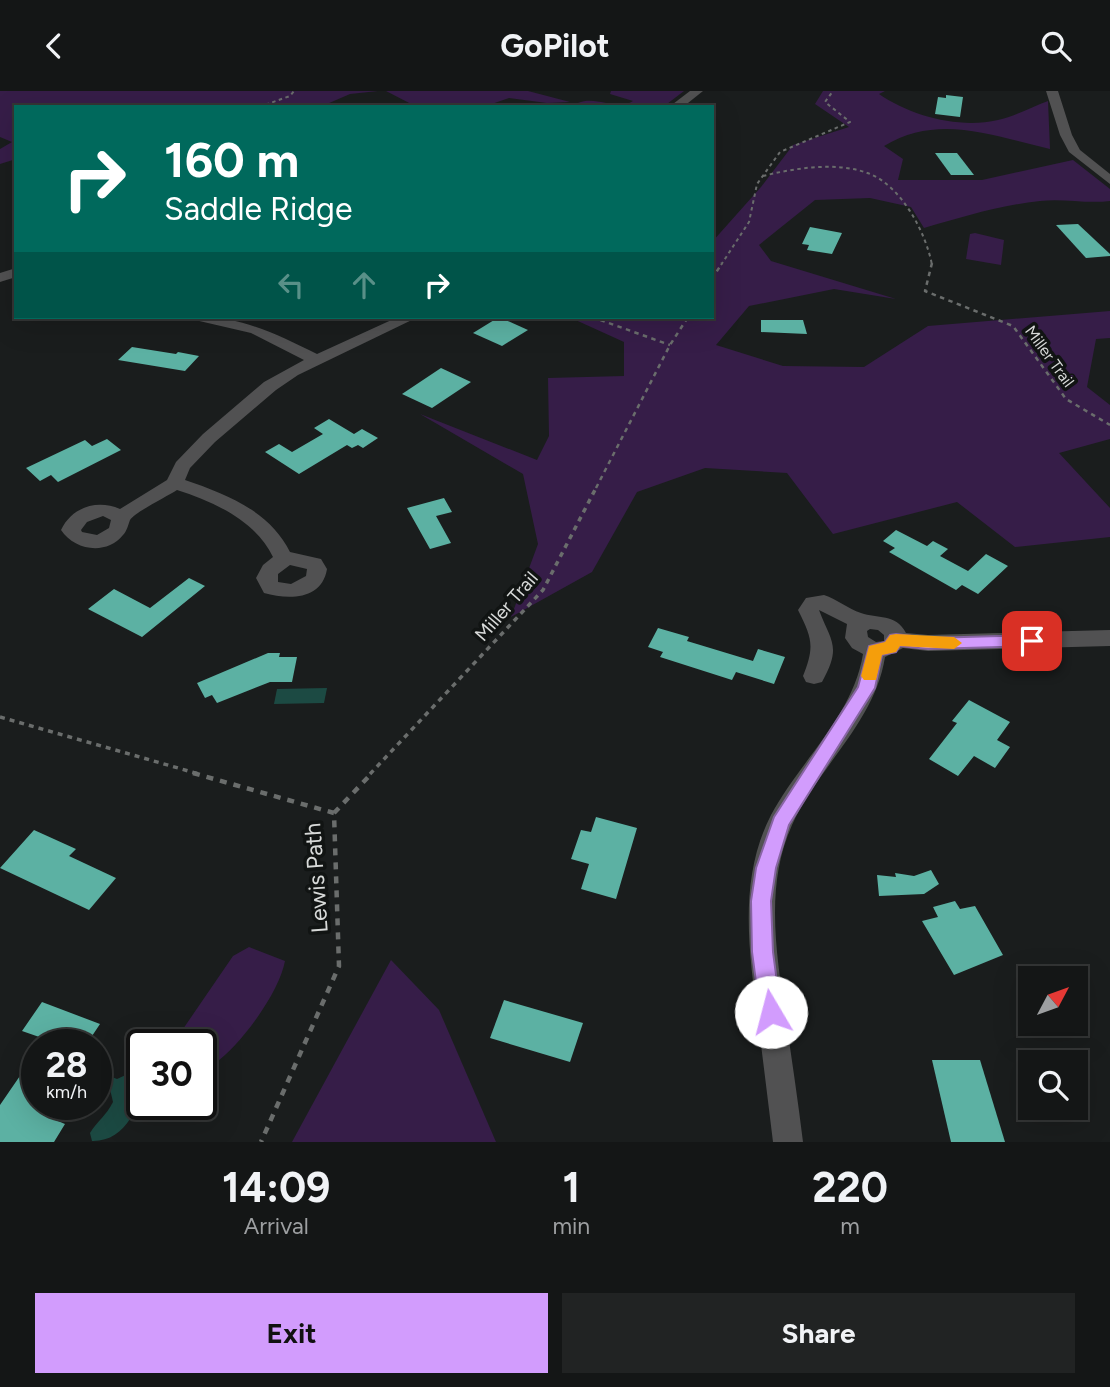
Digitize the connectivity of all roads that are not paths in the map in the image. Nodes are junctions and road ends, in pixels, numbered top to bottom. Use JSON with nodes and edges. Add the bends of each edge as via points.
{"nodes":[{"id":1,"x":698,"y":91,"type":"edge"},
{"id":2,"x":1052,"y":91,"type":"edge"},
{"id":3,"x":678,"y":105,"type":"edge"},
{"id":4,"x":1110,"y":180,"type":"edge"},
{"id":5,"x":209,"y":319,"type":"edge"},
{"id":6,"x":406,"y":319,"type":"edge"},
{"id":7,"x":318,"y":361,"type":"junction"},
{"id":8,"x":175,"y":483,"type":"junction"},
{"id":9,"x":121,"y":517,"type":"dead end"},
{"id":10,"x":284,"y":560,"type":"dead end"},
{"id":11,"x":1110,"y":638,"type":"edge"},
{"id":12,"x":886,"y":645,"type":"junction"},
{"id":13,"x":814,"y":676,"type":"dead end"},
{"id":14,"x":788,"y":1142,"type":"edge"}],
"edges":[{"from":1,"to":3,"type":"street"},
{"from":2,"to":4,"type":"street","via":[[1074,152]]},
{"from":5,"to":7,"type":"street","via":[[264,332]]},
{"from":6,"to":7,"type":"street"},
{"from":7,"to":8,"type":"street","via":[[292,372],[251,400],[182,466]]},
{"from":8,"to":9,"type":"street"},
{"from":8,"to":10,"type":"street","via":[[215,497],[247,516],[275,539]]},
{"from":11,"to":12,"type":"street"},
{"from":12,"to":13,"type":"street","via":[[860,643],[856,627],[861,623],[824,602],[813,603],[808,610],[825,651]]},
{"from":12,"to":14,"type":"street","via":[[866,688],[781,823],[766,868],[762,952]]}]}
